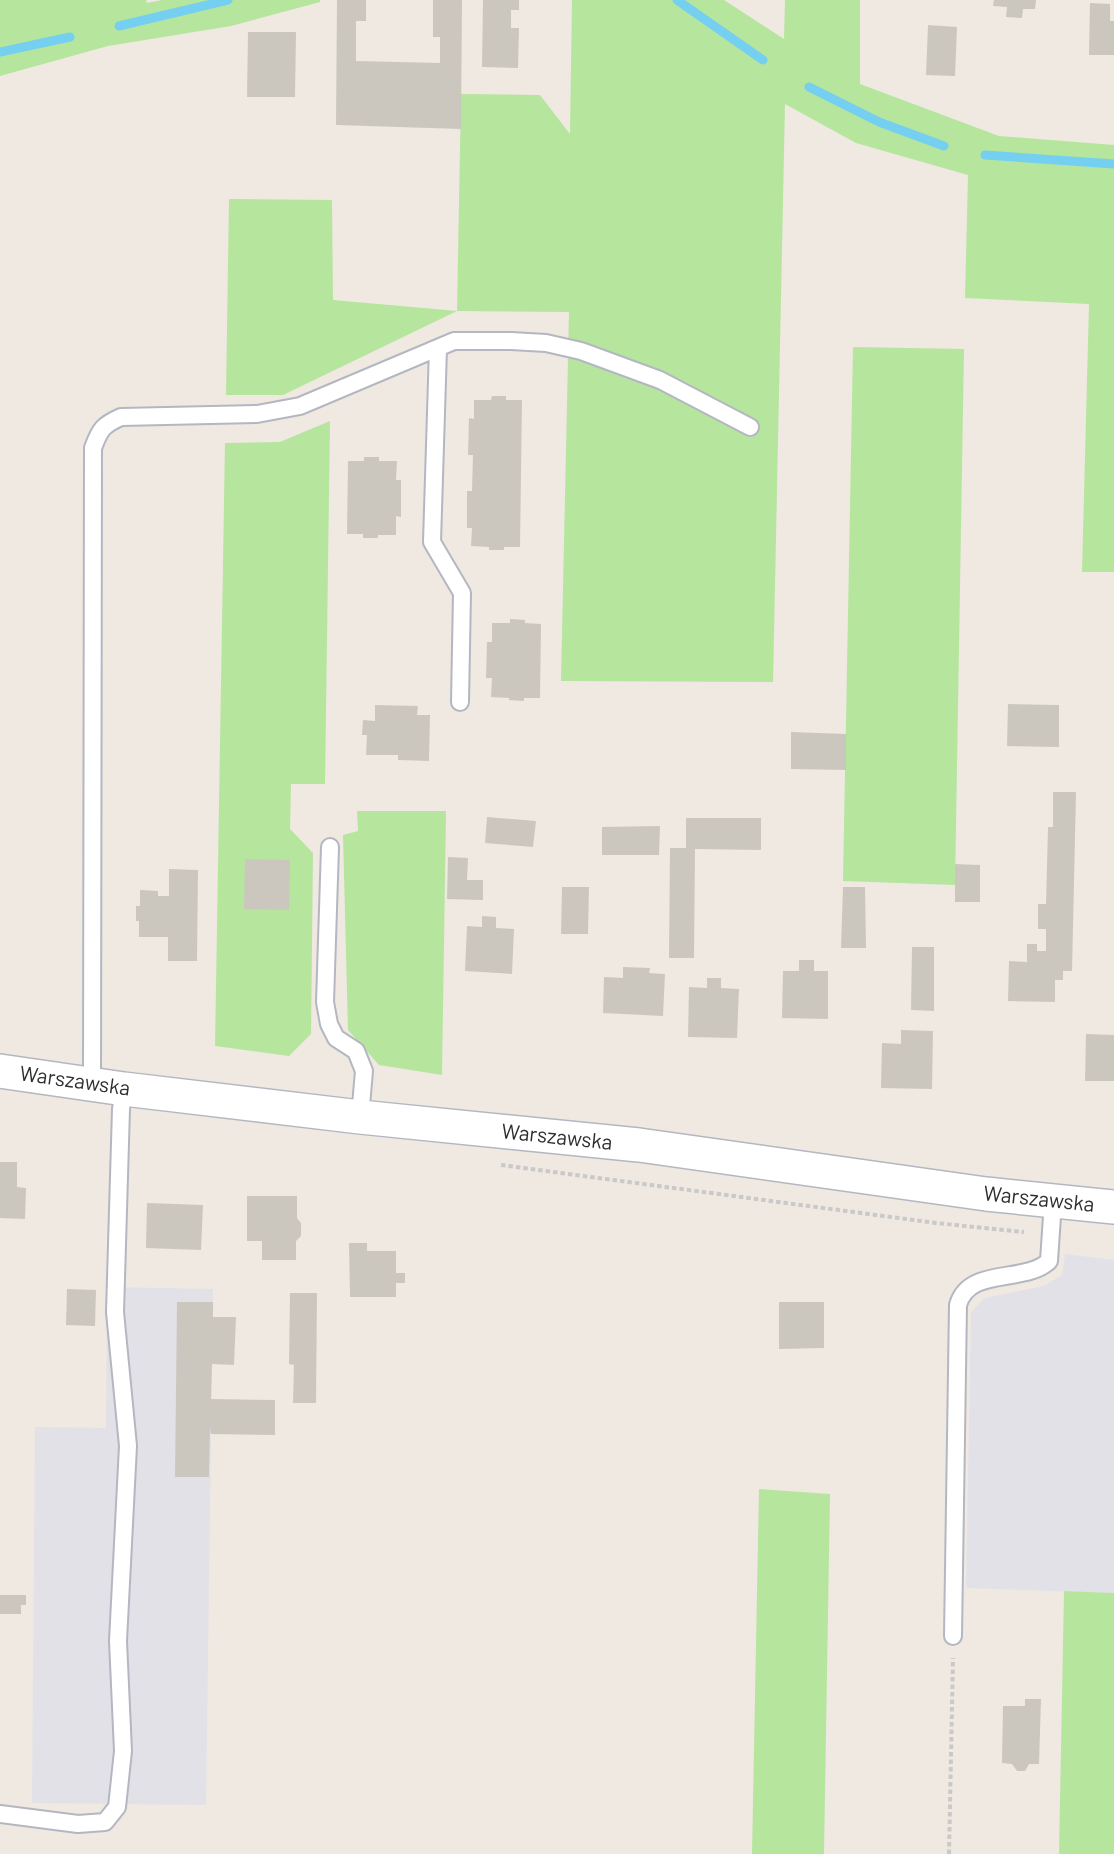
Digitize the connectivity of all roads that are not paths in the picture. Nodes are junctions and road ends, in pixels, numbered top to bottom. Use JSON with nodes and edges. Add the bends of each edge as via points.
{"nodes":[{"id":1,"x":438,"y":348,"type":"junction"},
{"id":2,"x":750,"y":427,"type":"dead end"},
{"id":3,"x":460,"y":702,"type":"dead end"},
{"id":4,"x":330,"y":847,"type":"dead end"},
{"id":5,"x":0,"y":1071,"type":"edge"},
{"id":6,"x":92,"y":1084,"type":"junction"},
{"id":7,"x":124,"y":1089,"type":"junction"},
{"id":8,"x":360,"y":1118,"type":"junction"},
{"id":9,"x":1053,"y":1201,"type":"junction"},
{"id":10,"x":1114,"y":1207,"type":"edge"},
{"id":11,"x":953,"y":1636,"type":"road end"},
{"id":12,"x":0,"y":1814,"type":"edge"}],
"edges":[{"from":1,"to":2,"type":"lane","via":[[454,341],[511,341],[581,351],[660,380]]},
{"from":1,"to":3,"type":"lane","via":[[432,542],[462,593]]},
{"from":1,"to":6,"type":"lane","via":[[300,406],[257,414],[121,417],[100,431],[93,448]]},
{"from":4,"to":8,"type":"lane","via":[[325,1002],[336,1038],[356,1051],[364,1071]]},
{"from":5,"to":6,"type":"main road","name":"Warszawska"},
{"from":6,"to":7,"type":"main road","name":"Warszawska"},
{"from":7,"to":8,"type":"main road","name":"Warszawska"},
{"from":7,"to":12,"type":"lane","via":[[115,1312],[128,1446],[118,1641],[123,1751],[117,1807],[105,1822],[87,1824]]},
{"from":8,"to":9,"type":"main road","name":"Warszawska","via":[[639,1146]]},
{"from":9,"to":10,"type":"main road","name":"Warszawska"},
{"from":9,"to":11,"type":"lane","via":[[1049,1261],[1041,1269],[972,1286],[962,1293],[958,1305]]}]}
